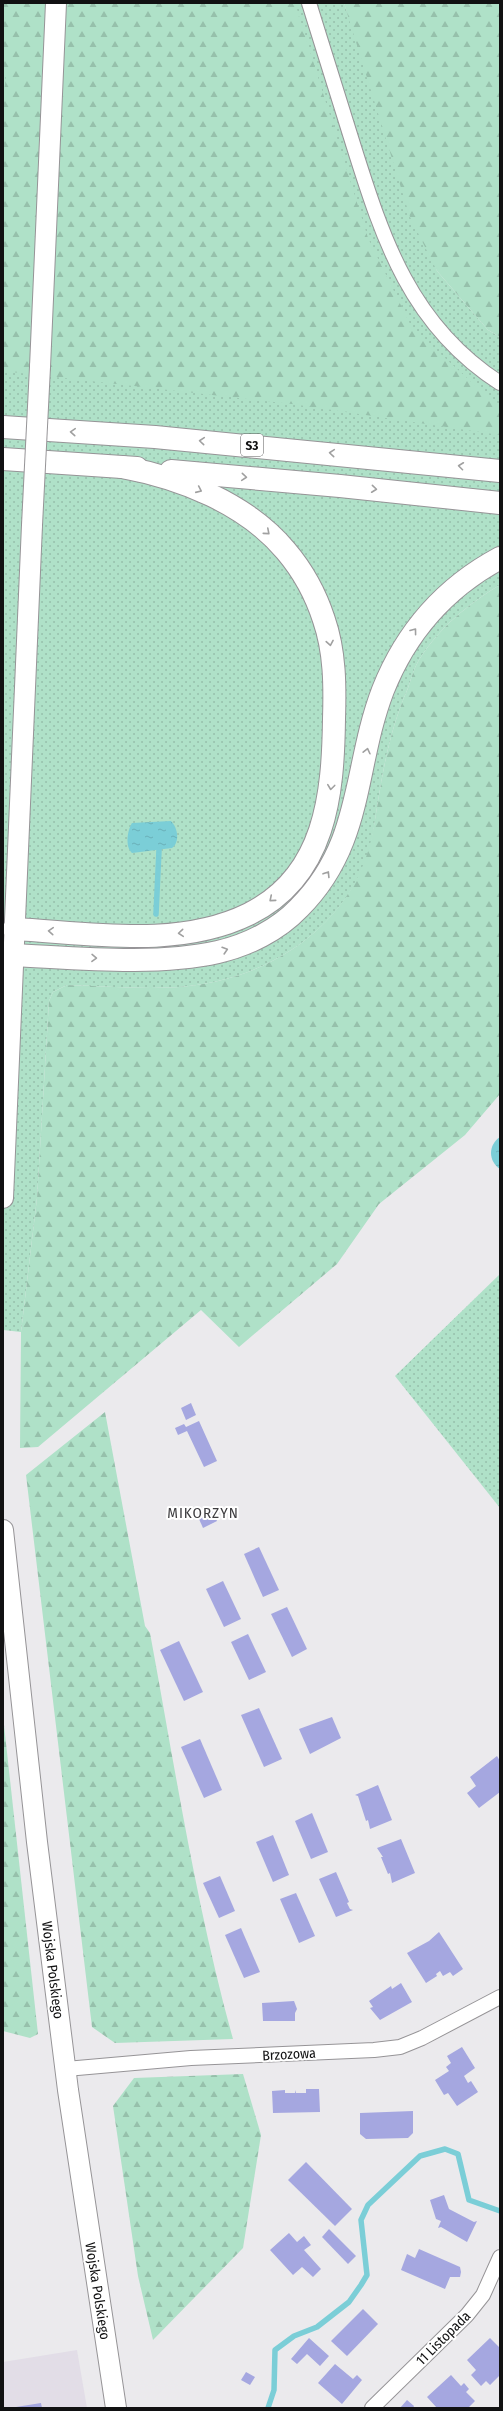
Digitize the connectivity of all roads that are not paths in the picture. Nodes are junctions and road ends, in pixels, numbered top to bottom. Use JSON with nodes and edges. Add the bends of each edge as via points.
{"nodes":[{"id":1,"x":56,"y":3,"type":"edge"},
{"id":2,"x":309,"y":3,"type":"edge"},
{"id":3,"x":500,"y":382,"type":"edge"},
{"id":4,"x":3,"y":428,"type":"edge"},
{"id":5,"x":3,"y":460,"type":"edge"},
{"id":6,"x":122,"y":467,"type":"junction"},
{"id":7,"x":500,"y":470,"type":"edge"},
{"id":8,"x":500,"y":503,"type":"edge"},
{"id":9,"x":500,"y":558,"type":"edge"},
{"id":10,"x":14,"y":929,"type":"junction"},
{"id":11,"x":13,"y":955,"type":"junction"},
{"id":12,"x":3,"y":1198,"type":"edge"},
{"id":13,"x":3,"y":1530,"type":"edge"},
{"id":14,"x":500,"y":1997,"type":"edge"},
{"id":15,"x":66,"y":2069,"type":"junction"},
{"id":16,"x":500,"y":2257,"type":"edge"},
{"id":17,"x":116,"y":2408,"type":"edge"},
{"id":18,"x":372,"y":2408,"type":"edge"}],
"edges":[{"from":1,"to":10,"type":"street","bridge":true},
{"from":2,"to":3,"type":"street","via":[[376,216],[396,266],[432,322],[457,350],[483,372]]},
{"from":7,"to":4,"type":"highway","number":"S3","one_way":true,"via":[[155,437]]},
{"from":5,"to":6,"type":"highway","number":"S3"},
{"from":6,"to":8,"type":"highway","number":"S3","one_way":true},
{"from":6,"to":10,"type":"highway","one_way":true,"via":[[189,485],[243,514],[284,549],[312,590],[325,621],[334,670],[333,750],[326,818],[309,857],[281,891],[250,914],[219,926],[151,935]]},
{"from":11,"to":9,"type":"highway","one_way":true,"via":[[137,959],[187,957],[218,952],[244,944],[288,919],[319,886],[343,845],[379,703],[397,659],[410,637],[439,602],[469,576]]},
{"from":10,"to":11,"type":"street"},
{"from":11,"to":12,"type":"street"},
{"from":13,"to":15,"type":"street","name":"Wojska Polskiego","via":[[36,1834]]},
{"from":14,"to":15,"type":"street","name":"Brzozowa","via":[[400,2047],[192,2058]]},
{"from":15,"to":17,"type":"street","name":"Wojska Polskiego","via":[[76,2155]]},
{"from":16,"to":18,"type":"street","name":"11 Listopada","via":[[483,2295],[467,2315]]}]}
